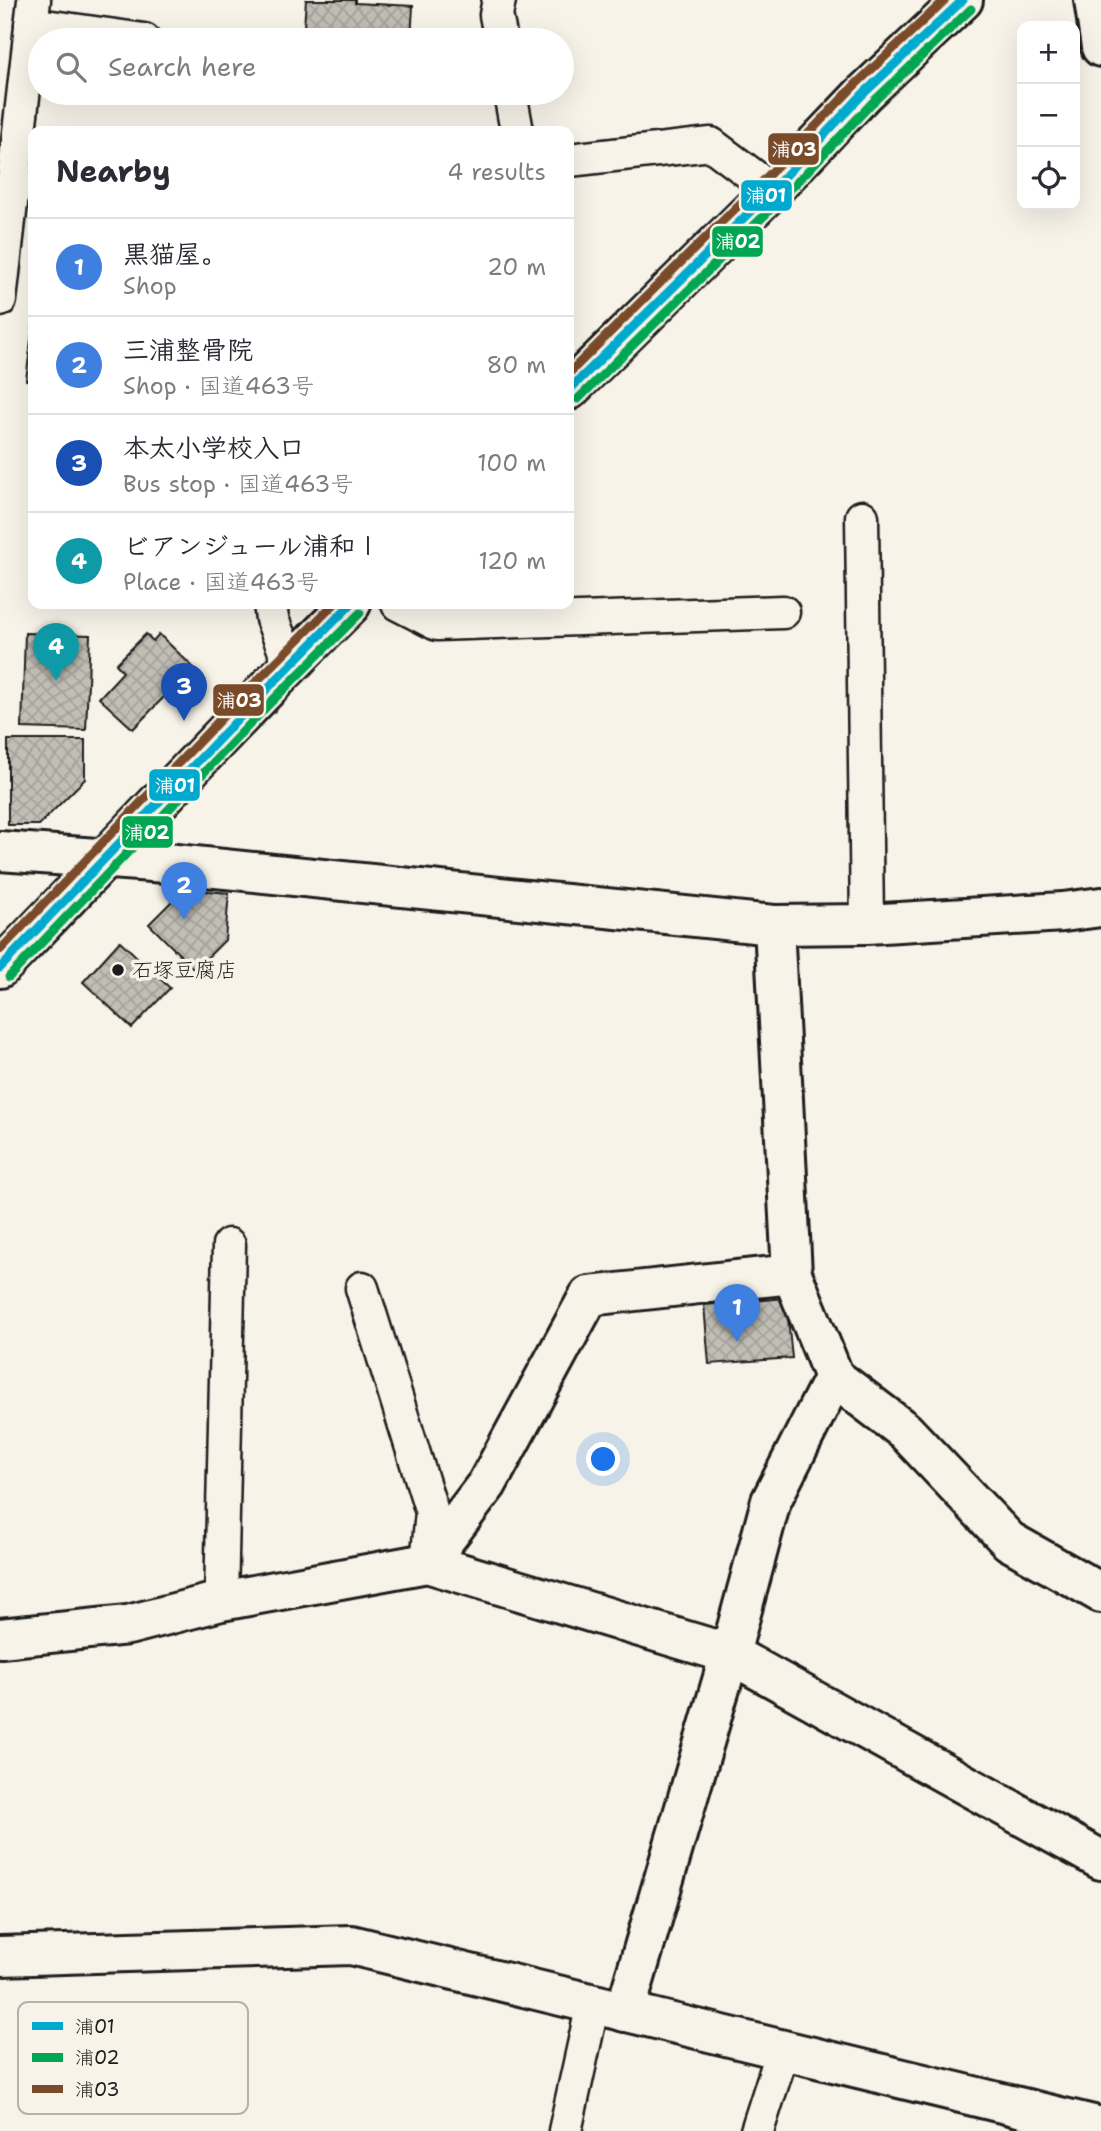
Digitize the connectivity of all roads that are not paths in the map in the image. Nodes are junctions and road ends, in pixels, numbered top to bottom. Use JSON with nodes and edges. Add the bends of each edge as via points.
{"nodes":[{"id":1,"x":499,"y":0,"type":"edge"},
{"id":2,"x":963,"y":0,"type":"edge"},
{"id":3,"x":1094,"y":0,"type":"edge"},
{"id":4,"x":32,"y":12,"type":"edge"},
{"id":5,"x":96,"y":28,"type":"edge"},
{"id":6,"x":499,"y":28,"type":"edge"},
{"id":7,"x":1101,"y":47,"type":"edge"},
{"id":8,"x":28,"y":48,"type":"edge"},
{"id":9,"x":512,"y":105,"type":"edge"},
{"id":10,"x":516,"y":126,"type":"edge"},
{"id":11,"x":574,"y":159,"type":"edge"},
{"id":12,"x":772,"y":190,"type":"junction"},
{"id":13,"x":0,"y":300,"type":"edge"},
{"id":14,"x":574,"y":385,"type":"edge"},
{"id":15,"x":862,"y":517,"type":"dead end"},
{"id":16,"x":271,"y":609,"type":"edge"},
{"id":17,"x":346,"y":609,"type":"edge"},
{"id":18,"x":408,"y":609,"type":"edge"},
{"id":19,"x":783,"y":612,"type":"dead end"},
{"id":20,"x":290,"y":664,"type":"junction"},
{"id":21,"x":0,"y":851,"type":"edge"},
{"id":22,"x":107,"y":858,"type":"junction"},
{"id":23,"x":1101,"y":907,"type":"edge"},
{"id":24,"x":867,"y":924,"type":"junction"},
{"id":25,"x":774,"y":925,"type":"junction"},
{"id":26,"x":0,"y":968,"type":"edge"},
{"id":27,"x":229,"y":1245,"type":"dead end"},
{"id":28,"x":792,"y":1273,"type":"junction"},
{"id":29,"x":362,"y":1288,"type":"dead end"},
{"id":30,"x":834,"y":1377,"type":"junction"},
{"id":31,"x":427,"y":1563,"type":"junction"},
{"id":32,"x":1101,"y":1593,"type":"edge"},
{"id":33,"x":221,"y":1601,"type":"junction"},
{"id":34,"x":0,"y":1638,"type":"edge"},
{"id":35,"x":730,"y":1654,"type":"junction"},
{"id":36,"x":1101,"y":1860,"type":"edge"},
{"id":37,"x":0,"y":1956,"type":"edge"},
{"id":38,"x":609,"y":2008,"type":"junction"},
{"id":39,"x":783,"y":2050,"type":"junction"},
{"id":40,"x":1101,"y":2127,"type":"edge"},
{"id":41,"x":565,"y":2131,"type":"edge"},
{"id":42,"x":757,"y":2131,"type":"edge"}],
"edges":[{"from":1,"to":6,"type":"lane"},
{"from":2,"to":12,"type":"main road","via":[[863,94]]},
{"from":3,"to":7,"type":"main road"},
{"from":4,"to":5,"type":"lane"},
{"from":8,"to":13,"type":"lane"},
{"from":9,"to":10,"type":"lane"},
{"from":11,"to":12,"type":"lane","via":[[710,144]]},
{"from":12,"to":14,"type":"main road"},
{"from":15,"to":24,"type":"lane"},
{"from":16,"to":20,"type":"lane"},
{"from":17,"to":20,"type":"main road"},
{"from":18,"to":19,"type":"lane","via":[[437,624]]},
{"from":20,"to":22,"type":"main road"},
{"from":21,"to":22,"type":"main road"},
{"from":22,"to":25,"type":"main road"},
{"from":22,"to":26,"type":"main road"},
{"from":23,"to":24,"type":"main road"},
{"from":24,"to":25,"type":"main road"},
{"from":25,"to":28,"type":"main road"},
{"from":27,"to":33,"type":"lane"},
{"from":28,"to":30,"type":"main road"},
{"from":28,"to":31,"type":"main road","via":[[589,1296],[487,1483]]},
{"from":29,"to":31,"type":"lane","via":[[432,1512]]},
{"from":30,"to":32,"type":"main road","via":[[905,1431],[1009,1541]]},
{"from":30,"to":35,"type":"main road","via":[[771,1501]]},
{"from":31,"to":33,"type":"main road"},
{"from":31,"to":35,"type":"main road"},
{"from":33,"to":34,"type":"main road","via":[[128,1625]]},
{"from":35,"to":36,"type":"main road"},
{"from":35,"to":38,"type":"main road"},
{"from":37,"to":38,"type":"main road","via":[[351,1945]]},
{"from":38,"to":39,"type":"main road"},
{"from":38,"to":41,"type":"lane"},
{"from":39,"to":40,"type":"main road"},
{"from":39,"to":42,"type":"lane"}]}
